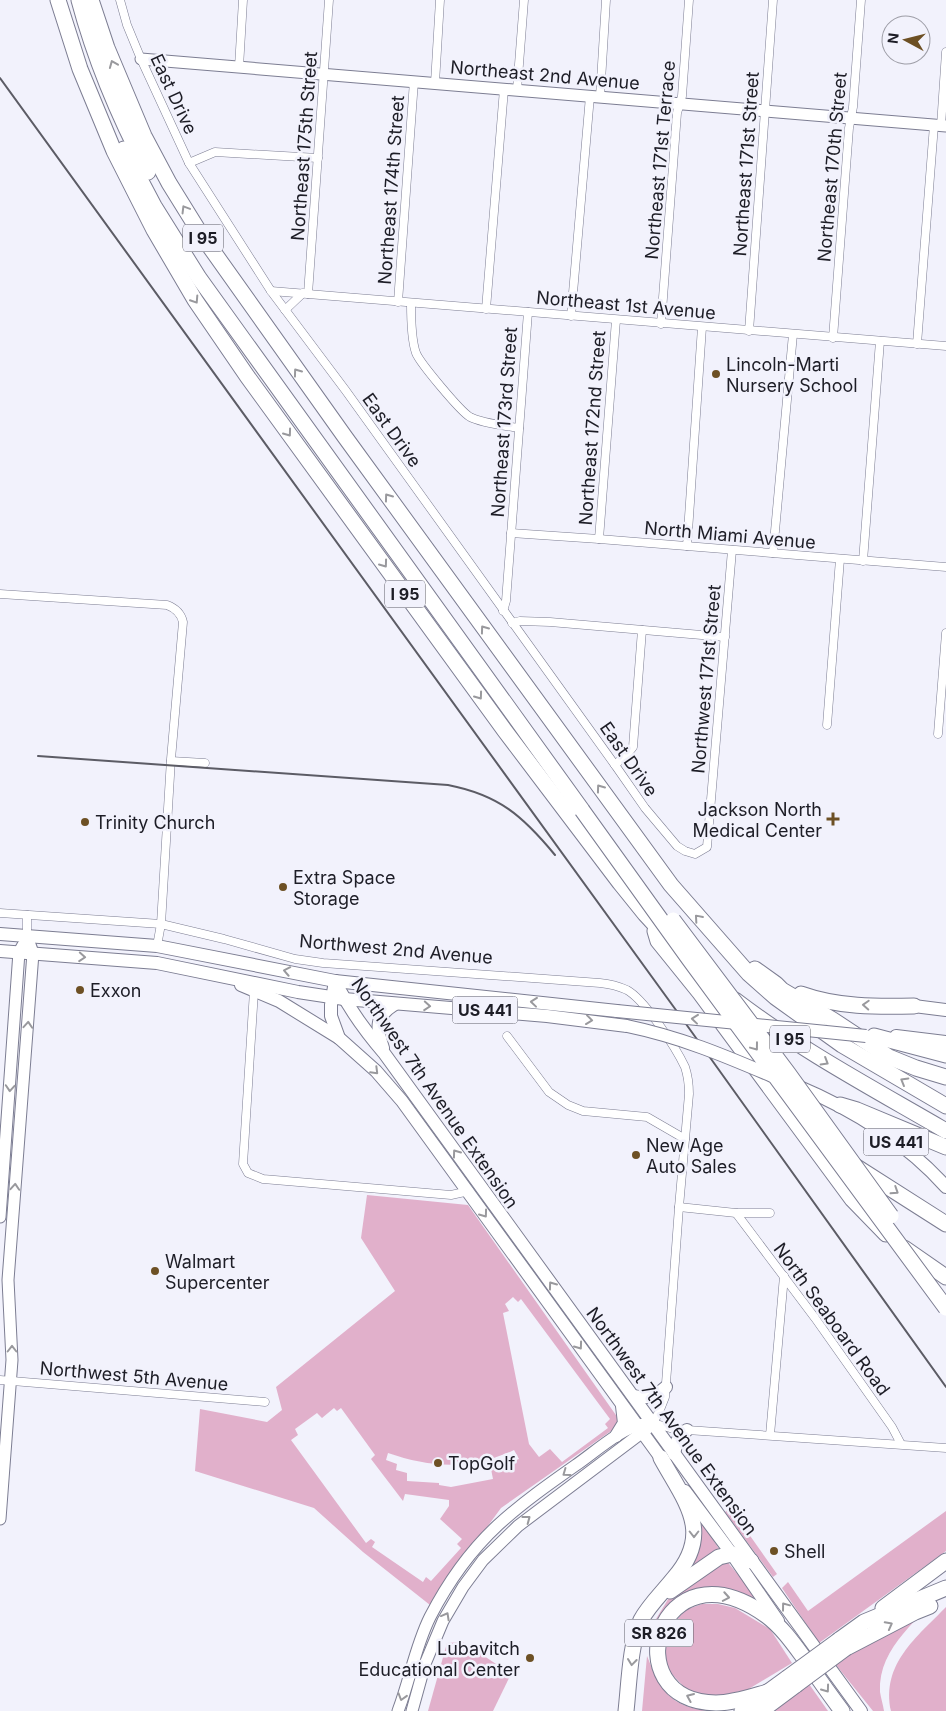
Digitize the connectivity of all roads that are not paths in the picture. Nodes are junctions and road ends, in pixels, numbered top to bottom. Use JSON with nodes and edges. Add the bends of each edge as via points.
{"nodes":[{"id":1,"x":58,"y":0,"type":"edge"},
{"id":2,"x":68,"y":0,"type":"edge"},
{"id":3,"x":78,"y":0,"type":"edge"},
{"id":4,"x":91,"y":0,"type":"edge"},
{"id":5,"x":120,"y":0,"type":"edge"},
{"id":6,"x":243,"y":0,"type":"edge"},
{"id":7,"x":330,"y":0,"type":"edge"},
{"id":8,"x":440,"y":0,"type":"edge"},
{"id":9,"x":524,"y":0,"type":"edge"},
{"id":10,"x":606,"y":0,"type":"edge"},
{"id":11,"x":689,"y":0,"type":"edge"},
{"id":12,"x":773,"y":0,"type":"edge"},
{"id":13,"x":861,"y":0,"type":"edge"},
{"id":14,"x":946,"y":52,"type":"edge"},
{"id":15,"x":141,"y":59,"type":"junction"},
{"id":16,"x":239,"y":67,"type":"junction"},
{"id":17,"x":325,"y":74,"type":"junction"},
{"id":18,"x":414,"y":81,"type":"junction"},
{"id":19,"x":435,"y":83,"type":"junction"},
{"id":20,"x":504,"y":89,"type":"junction"},
{"id":21,"x":517,"y":90,"type":"junction"},
{"id":22,"x":595,"y":97,"type":"junction"},
{"id":23,"x":680,"y":104,"type":"junction"},
{"id":24,"x":765,"y":111,"type":"junction"},
{"id":25,"x":851,"y":118,"type":"junction"},
{"id":26,"x":940,"y":126,"type":"edge"},
{"id":27,"x":318,"y":158,"type":"junction"},
{"id":28,"x":189,"y":164,"type":"junction"},
{"id":29,"x":270,"y":291,"type":"junction"},
{"id":30,"x":305,"y":294,"type":"junction"},
{"id":31,"x":398,"y":302,"type":"junction"},
{"id":32,"x":411,"y":303,"type":"junction"},
{"id":33,"x":486,"y":309,"type":"junction"},
{"id":34,"x":285,"y":310,"type":"junction"},
{"id":35,"x":528,"y":312,"type":"junction"},
{"id":36,"x":571,"y":316,"type":"junction"},
{"id":37,"x":616,"y":320,"type":"junction"},
{"id":38,"x":661,"y":324,"type":"junction"},
{"id":39,"x":702,"y":327,"type":"junction"},
{"id":40,"x":749,"y":331,"type":"junction"},
{"id":41,"x":793,"y":334,"type":"junction"},
{"id":42,"x":833,"y":338,"type":"junction"},
{"id":43,"x":880,"y":341,"type":"junction"},
{"id":44,"x":917,"y":344,"type":"junction"},
{"id":45,"x":946,"y":346,"type":"edge"},
{"id":46,"x":519,"y":428,"type":"junction"},
{"id":47,"x":511,"y":533,"type":"junction"},
{"id":48,"x":599,"y":539,"type":"junction"},
{"id":49,"x":687,"y":546,"type":"junction"},
{"id":50,"x":732,"y":550,"type":"junction"},
{"id":51,"x":773,"y":553,"type":"junction"},
{"id":52,"x":840,"y":559,"type":"junction"},
{"id":53,"x":863,"y":560,"type":"junction"},
{"id":54,"x":946,"y":567,"type":"edge"},
{"id":55,"x":0,"y":594,"type":"edge"},
{"id":56,"x":503,"y":611,"type":"junction"},
{"id":57,"x":512,"y":623,"type":"junction"},
{"id":58,"x":642,"y":630,"type":"junction"},
{"id":59,"x":946,"y":633,"type":"edge"},
{"id":60,"x":725,"y":637,"type":"junction"},
{"id":61,"x":827,"y":725,"type":"dead end"},
{"id":62,"x":938,"y":734,"type":"dead end"},
{"id":63,"x":171,"y":761,"type":"junction"},
{"id":64,"x":205,"y":763,"type":"dead end"},
{"id":65,"x":616,"y":765,"type":"junction"},
{"id":66,"x":585,"y":807,"type":"junction"},
{"id":67,"x":685,"y":851,"type":"joint"},
{"id":68,"x":0,"y":913,"type":"edge"},
{"id":69,"x":27,"y":914,"type":"junction"},
{"id":70,"x":652,"y":922,"type":"junction"},
{"id":71,"x":161,"y":924,"type":"junction"},
{"id":72,"x":0,"y":934,"type":"edge"},
{"id":73,"x":27,"y":936,"type":"junction"},
{"id":74,"x":158,"y":946,"type":"junction"},
{"id":75,"x":0,"y":951,"type":"edge"},
{"id":76,"x":20,"y":952,"type":"junction"},
{"id":77,"x":33,"y":953,"type":"junction"},
{"id":78,"x":731,"y":954,"type":"junction"},
{"id":79,"x":213,"y":974,"type":"junction"},
{"id":80,"x":335,"y":981,"type":"junction"},
{"id":81,"x":776,"y":984,"type":"junction"},
{"id":82,"x":254,"y":991,"type":"junction"},
{"id":83,"x":338,"y":999,"type":"junction"},
{"id":84,"x":395,"y":1004,"type":"junction"},
{"id":85,"x":914,"y":1006,"type":"joint"},
{"id":86,"x":946,"y":1010,"type":"edge"},
{"id":87,"x":507,"y":1036,"type":"dead end"},
{"id":88,"x":870,"y":1036,"type":"junction"},
{"id":89,"x":339,"y":1038,"type":"junction"},
{"id":90,"x":946,"y":1042,"type":"edge"},
{"id":91,"x":384,"y":1053,"type":"junction"},
{"id":92,"x":946,"y":1055,"type":"edge"},
{"id":93,"x":946,"y":1076,"type":"edge"},
{"id":94,"x":840,"y":1105,"type":"junction"},
{"id":95,"x":946,"y":1106,"type":"edge"},
{"id":96,"x":787,"y":1110,"type":"junction"},
{"id":97,"x":946,"y":1131,"type":"edge"},
{"id":98,"x":685,"y":1139,"type":"junction"},
{"id":99,"x":946,"y":1147,"type":"edge"},
{"id":100,"x":480,"y":1186,"type":"junction"},
{"id":101,"x":946,"y":1187,"type":"edge"},
{"id":102,"x":468,"y":1191,"type":"junction"},
{"id":103,"x":679,"y":1207,"type":"junction"},
{"id":104,"x":736,"y":1213,"type":"junction"},
{"id":105,"x":770,"y":1213,"type":"dead end"},
{"id":106,"x":0,"y":1217,"type":"edge"},
{"id":107,"x":946,"y":1224,"type":"edge"},
{"id":108,"x":784,"y":1276,"type":"junction"},
{"id":109,"x":946,"y":1277,"type":"edge"},
{"id":110,"x":946,"y":1292,"type":"edge"},
{"id":111,"x":946,"y":1308,"type":"edge"},
{"id":112,"x":5,"y":1381,"type":"edge"},
{"id":113,"x":666,"y":1387,"type":"junction"},
{"id":114,"x":633,"y":1396,"type":"junction"},
{"id":115,"x":265,"y":1402,"type":"dead end"},
{"id":116,"x":621,"y":1403,"type":"junction"},
{"id":117,"x":653,"y":1423,"type":"junction"},
{"id":118,"x":640,"y":1429,"type":"junction"},
{"id":119,"x":687,"y":1430,"type":"junction"},
{"id":120,"x":770,"y":1435,"type":"junction"},
{"id":121,"x":616,"y":1436,"type":"junction"},
{"id":122,"x":901,"y":1444,"type":"junction"},
{"id":123,"x":946,"y":1448,"type":"edge"},
{"id":124,"x":667,"y":1456,"type":"junction"},
{"id":125,"x":0,"y":1520,"type":"edge"},
{"id":126,"x":732,"y":1554,"type":"junction"},
{"id":127,"x":752,"y":1561,"type":"junction"},
{"id":128,"x":946,"y":1561,"type":"edge"},
{"id":129,"x":946,"y":1588,"type":"edge"},
{"id":130,"x":946,"y":1599,"type":"edge"},
{"id":131,"x":654,"y":1601,"type":"junction"},
{"id":132,"x":864,"y":1622,"type":"junction"},
{"id":133,"x":790,"y":1639,"type":"junction"},
{"id":134,"x":843,"y":1644,"type":"junction"},
{"id":135,"x":792,"y":1682,"type":"junction"},
{"id":136,"x":771,"y":1691,"type":"junction"},
{"id":137,"x":398,"y":1711,"type":"edge"},
{"id":138,"x":412,"y":1711,"type":"edge"},
{"id":139,"x":626,"y":1711,"type":"edge"},
{"id":140,"x":742,"y":1711,"type":"edge"},
{"id":141,"x":761,"y":1711,"type":"edge"},
{"id":142,"x":842,"y":1711,"type":"edge"},
{"id":143,"x":861,"y":1711,"type":"edge"}],
"edges":[{"from":1,"to":70,"type":"highway","number":"I 95","one_way":true,"via":[[80,69],[114,151],[154,230],[196,300],[247,376],[505,732]]},
{"from":2,"to":66,"type":"highway","via":[[86,56],[122,144],[177,244],[277,388]]},
{"from":3,"to":66,"type":"highway","via":[[105,80],[131,139],[184,238]]},
{"from":78,"to":4,"type":"highway","number":"I 95","one_way":true,"via":[[670,885],[200,233],[144,136],[107,48]]},
{"from":5,"to":15,"type":"street","name":"East Drive"},
{"from":6,"to":16,"type":"street"},
{"from":7,"to":17,"type":"street","name":"Northeast 175th Street"},
{"from":8,"to":19,"type":"street"},
{"from":9,"to":21,"type":"street"},
{"from":10,"to":22,"type":"street","name":"Northeast 172nd Street"},
{"from":11,"to":23,"type":"street","name":"Northeast 171st Terrace"},
{"from":12,"to":24,"type":"street","name":"Northeast 171st Street"},
{"from":13,"to":25,"type":"street","name":"Northeast 170th Street"},
{"from":14,"to":26,"type":"street"},
{"from":15,"to":16,"type":"street","name":"Northeast 2nd Avenue"},
{"from":15,"to":28,"type":"street","name":"East Drive"},
{"from":16,"to":17,"type":"street","name":"Northeast 2nd Avenue"},
{"from":17,"to":18,"type":"street","name":"Northeast 2nd Avenue"},
{"from":17,"to":27,"type":"street","name":"Northeast 175th Street"},
{"from":18,"to":19,"type":"street","name":"Northeast 2nd Avenue"},
{"from":18,"to":31,"type":"street","name":"Northeast 174th Street"},
{"from":19,"to":20,"type":"street","name":"Northeast 2nd Avenue"},
{"from":20,"to":21,"type":"street","name":"Northeast 2nd Avenue"},
{"from":20,"to":33,"type":"street","name":"Northeast 173rd Street"},
{"from":21,"to":22,"type":"street","name":"Northeast 2nd Avenue"},
{"from":22,"to":23,"type":"street","name":"Northeast 2nd Avenue"},
{"from":22,"to":36,"type":"street","name":"Northeast 172nd Street"},
{"from":23,"to":24,"type":"street","name":"Northeast 2nd Avenue"},
{"from":23,"to":38,"type":"street","name":"Northeast 171st Terrace"},
{"from":24,"to":25,"type":"street","name":"Northeast 2nd Avenue"},
{"from":24,"to":40,"type":"street","name":"Northeast 171st Street"},
{"from":25,"to":26,"type":"street","name":"Northeast 2nd Avenue"},
{"from":25,"to":42,"type":"street","name":"Northeast 170th Street"},
{"from":26,"to":44,"type":"street"},
{"from":27,"to":28,"type":"street","via":[[215,152]]},
{"from":27,"to":30,"type":"street","name":"Northeast 175th Street"},
{"from":28,"to":29,"type":"street","name":"East Drive"},
{"from":29,"to":30,"type":"street","name":"Northeast 1st Avenue"},
{"from":29,"to":34,"type":"street","name":"East Drive"},
{"from":30,"to":31,"type":"street","name":"Northeast 1st Avenue"},
{"from":30,"to":34,"type":"street"},
{"from":31,"to":32,"type":"street","name":"Northeast 1st Avenue"},
{"from":32,"to":33,"type":"street","name":"Northeast 1st Avenue"},
{"from":32,"to":46,"type":"street","via":[[416,353],[445,392],[471,417]]},
{"from":33,"to":35,"type":"street","name":"Northeast 1st Avenue"},
{"from":34,"to":56,"type":"street","name":"East Drive"},
{"from":35,"to":36,"type":"street","name":"Northeast 1st Avenue"},
{"from":35,"to":46,"type":"street","name":"Northeast 173rd Street"},
{"from":36,"to":37,"type":"street","name":"Northeast 1st Avenue"},
{"from":37,"to":38,"type":"street","name":"Northeast 1st Avenue"},
{"from":37,"to":48,"type":"street","name":"Northeast 172nd Street"},
{"from":38,"to":39,"type":"street","name":"Northeast 1st Avenue"},
{"from":39,"to":40,"type":"street","name":"Northeast 1st Avenue"},
{"from":39,"to":49,"type":"street"},
{"from":40,"to":41,"type":"street","name":"Northeast 1st Avenue"},
{"from":41,"to":42,"type":"street","name":"Northeast 1st Avenue"},
{"from":41,"to":51,"type":"street"},
{"from":42,"to":43,"type":"street","name":"Northeast 1st Avenue"},
{"from":43,"to":44,"type":"street","name":"Northeast 1st Avenue"},
{"from":43,"to":53,"type":"street"},
{"from":44,"to":45,"type":"street","name":"Northeast 1st Avenue"},
{"from":46,"to":47,"type":"street","name":"Northeast 173rd Street"},
{"from":47,"to":48,"type":"street","name":"North Miami Avenue"},
{"from":47,"to":56,"type":"street","name":"Northeast 173rd Street"},
{"from":48,"to":49,"type":"street","name":"North Miami Avenue"},
{"from":49,"to":50,"type":"street","name":"North Miami Avenue"},
{"from":50,"to":51,"type":"street","name":"North Miami Avenue"},
{"from":50,"to":60,"type":"street","name":"Northwest 171st Street"},
{"from":51,"to":52,"type":"street","name":"North Miami Avenue"},
{"from":52,"to":53,"type":"street","name":"North Miami Avenue"},
{"from":52,"to":61,"type":"street"},
{"from":53,"to":54,"type":"street","name":"North Miami Avenue"},
{"from":55,"to":63,"type":"street","via":[[174,608],[184,622]]},
{"from":56,"to":57,"type":"street","name":"East Drive"},
{"from":57,"to":58,"type":"street","via":[[540,622]]},
{"from":57,"to":65,"type":"street","name":"East Drive"},
{"from":58,"to":60,"type":"street"},
{"from":58,"to":65,"type":"street","via":[[633,747]]},
{"from":59,"to":62,"type":"street"},
{"from":60,"to":67,"type":"street","name":"Northwest 171st Street","via":[[706,847],[695,854]]},
{"from":63,"to":64,"type":"street"},
{"from":63,"to":71,"type":"street"},
{"from":65,"to":67,"type":"street","name":"East Drive","via":[[645,808]]},
{"from":66,"to":110,"type":"highway","bridge":true,"via":[[788,1072]]},
{"from":66,"to":111,"type":"highway","one_way":true,"bridge":true,"via":[[689,959]]},
{"from":68,"to":69,"type":"street","name":"Northwest 2nd Avenue"},
{"from":69,"to":71,"type":"street","name":"Northwest 2nd Avenue"},
{"from":69,"to":73,"type":"street"},
{"from":70,"to":96,"type":"highway","via":[[658,941]]},
{"from":70,"to":97,"type":"highway","number":"I 95","one_way":true,"via":[[730,996],[785,1036]]},
{"from":71,"to":74,"type":"street"},
{"from":71,"to":98,"type":"street","name":"Northwest 2nd Avenue","via":[[295,959],[323,963],[613,984],[639,1000],[659,1025],[685,1068],[689,1094]]},
{"from":72,"to":73,"type":"main road","name":"Northwest 2nd Avenue","number":"US 441"},
{"from":73,"to":74,"type":"main road","name":"Northwest 2nd Avenue","number":"US 441"},
{"from":73,"to":76,"type":"street"},
{"from":73,"to":77,"type":"street"},
{"from":80,"to":74,"type":"main road","name":"Northwest 2nd Avenue","number":"US 441","one_way":true},
{"from":75,"to":76,"type":"main road","number":"US 441"},
{"from":76,"to":77,"type":"main road","number":"US 441"},
{"from":76,"to":106,"type":"street","one_way":true},
{"from":77,"to":79,"type":"main road","number":"US 441","one_way":true,"via":[[142,961]]},
{"from":112,"to":77,"type":"street","one_way":true,"via":[[12,1348],[8,1280]]},
{"from":78,"to":81,"type":"highway"},
{"from":95,"to":78,"type":"highway","number":"I 95","one_way":true,"via":[[816,1028],[758,983]]},
{"from":79,"to":82,"type":"main road"},
{"from":79,"to":83,"type":"main road","number":"US 441"},
{"from":80,"to":83,"type":"main road","name":"Northwest 7th Avenue Extension"},
{"from":88,"to":80,"type":"main road","number":"US 441","one_way":true,"bridge":true},
{"from":85,"to":81,"type":"highway","one_way":true,"via":[[840,1003],[810,997]]},
{"from":81,"to":93,"type":"highway","via":[[883,1054]]},
{"from":82,"to":89,"type":"main road","via":[[290,1007]]},
{"from":82,"to":102,"type":"street","via":[[243,1164],[248,1173],[263,1179],[451,1195]]},
{"from":83,"to":84,"type":"main road","number":"US 441"},
{"from":83,"to":89,"type":"main road","name":"Northwest 7th Avenue Extension","via":[[331,1016]]},
{"from":83,"to":91,"type":"main road","name":"Northwest 7th Avenue Extension"},
{"from":84,"to":91,"type":"main road","via":[[384,1012],[378,1022]]},
{"from":84,"to":94,"type":"main road","number":"US 441","one_way":true,"bridge":true,"via":[[627,1026],[698,1045]]},
{"from":85,"to":86,"type":"main road"},
{"from":87,"to":98,"type":"street","via":[[549,1092],[568,1105],[583,1111],[647,1117]]},
{"from":88,"to":90,"type":"main road","number":"US 441"},
{"from":88,"to":92,"type":"highway"},
{"from":89,"to":102,"type":"main road","name":"Northwest 7th Avenue Extension","one_way":true,"via":[[376,1071],[402,1101]]},
{"from":100,"to":91,"type":"main road","name":"Northwest 7th Avenue Extension","one_way":true},
{"from":94,"to":99,"type":"highway"},
{"from":94,"to":101,"type":"main road","number":"US 441","via":[[894,1140]]},
{"from":96,"to":107,"type":"highway","one_way":true,"via":[[849,1162]]},
{"from":96,"to":109,"type":"highway","via":[[870,1219],[897,1243]]},
{"from":98,"to":103,"type":"street"},
{"from":100,"to":102,"type":"street"},
{"from":114,"to":100,"type":"main road","name":"Northwest 7th Avenue Extension","one_way":true},
{"from":102,"to":116,"type":"main road","name":"Northwest 7th Avenue Extension","one_way":true},
{"from":103,"to":104,"type":"street"},
{"from":103,"to":113,"type":"street"},
{"from":104,"to":105,"type":"street"},
{"from":104,"to":108,"type":"street","name":"North Seaboard Road"},
{"from":108,"to":120,"type":"street"},
{"from":108,"to":122,"type":"street","name":"North Seaboard Road","via":[[892,1426]]},
{"from":112,"to":115,"type":"street","name":"Northwest 5th Avenue"},
{"from":112,"to":125,"type":"street"},
{"from":113,"to":114,"type":"main road","via":[[653,1397]]},
{"from":113,"to":117,"type":"street"},
{"from":114,"to":117,"type":"main road","name":"Northwest 7th Avenue Extension"},
{"from":116,"to":118,"type":"main road","name":"Northwest 7th Avenue Extension"},
{"from":116,"to":121,"type":"main road","via":[[624,1423]]},
{"from":117,"to":118,"type":"street"},
{"from":117,"to":119,"type":"street"},
{"from":117,"to":124,"type":"main road","name":"Northwest 7th Avenue Extension"},
{"from":118,"to":121,"type":"street"},
{"from":118,"to":124,"type":"main road","name":"Northwest 7th Avenue Extension"},
{"from":138,"to":118,"type":"street","one_way":true,"via":[[425,1664],[442,1621],[483,1560],[518,1526]]},
{"from":119,"to":120,"type":"street"},
{"from":119,"to":124,"type":"main road"},
{"from":120,"to":122,"type":"street"},
{"from":121,"to":137,"type":"street","one_way":true,"via":[[511,1513],[462,1566],[430,1618],[417,1648]]},
{"from":122,"to":123,"type":"street"},
{"from":124,"to":126,"type":"main road","name":"Northwest 7th Avenue Extension"},
{"from":124,"to":127,"type":"main road","name":"Northwest 7th Avenue Extension"},
{"from":124,"to":131,"type":"highway","one_way":true,"via":[[689,1509],[694,1526],[694,1544],[687,1561]]},
{"from":126,"to":127,"type":"highway"},
{"from":126,"to":131,"type":"highway","via":[[719,1557]]},
{"from":126,"to":133,"type":"main road","name":"Northwest 7th Avenue Extension"},
{"from":143,"to":127,"type":"main road","name":"Northwest 7th Avenue Extension","one_way":true},
{"from":128,"to":132,"type":"highway"},
{"from":129,"to":132,"type":"highway","number":"SR 826"},
{"from":134,"to":130,"type":"highway","one_way":true},
{"from":131,"to":139,"type":"highway","one_way":true,"via":[[641,1621],[635,1640]]},
{"from":132,"to":134,"type":"highway","number":"SR 826"},
{"from":136,"to":133,"type":"highway","number":"SR 826","one_way":true,"via":[[716,1703],[686,1697],[664,1677],[658,1662],[660,1630],[668,1615],[681,1604],[697,1596],[716,1596],[752,1606]]},
{"from":133,"to":142,"type":"highway","number":"SR 826","one_way":true},
{"from":134,"to":135,"type":"highway","number":"SR 826","bridge":true},
{"from":135,"to":136,"type":"highway","number":"SR 826"},
{"from":135,"to":141,"type":"highway"},
{"from":136,"to":140,"type":"highway"}]}
